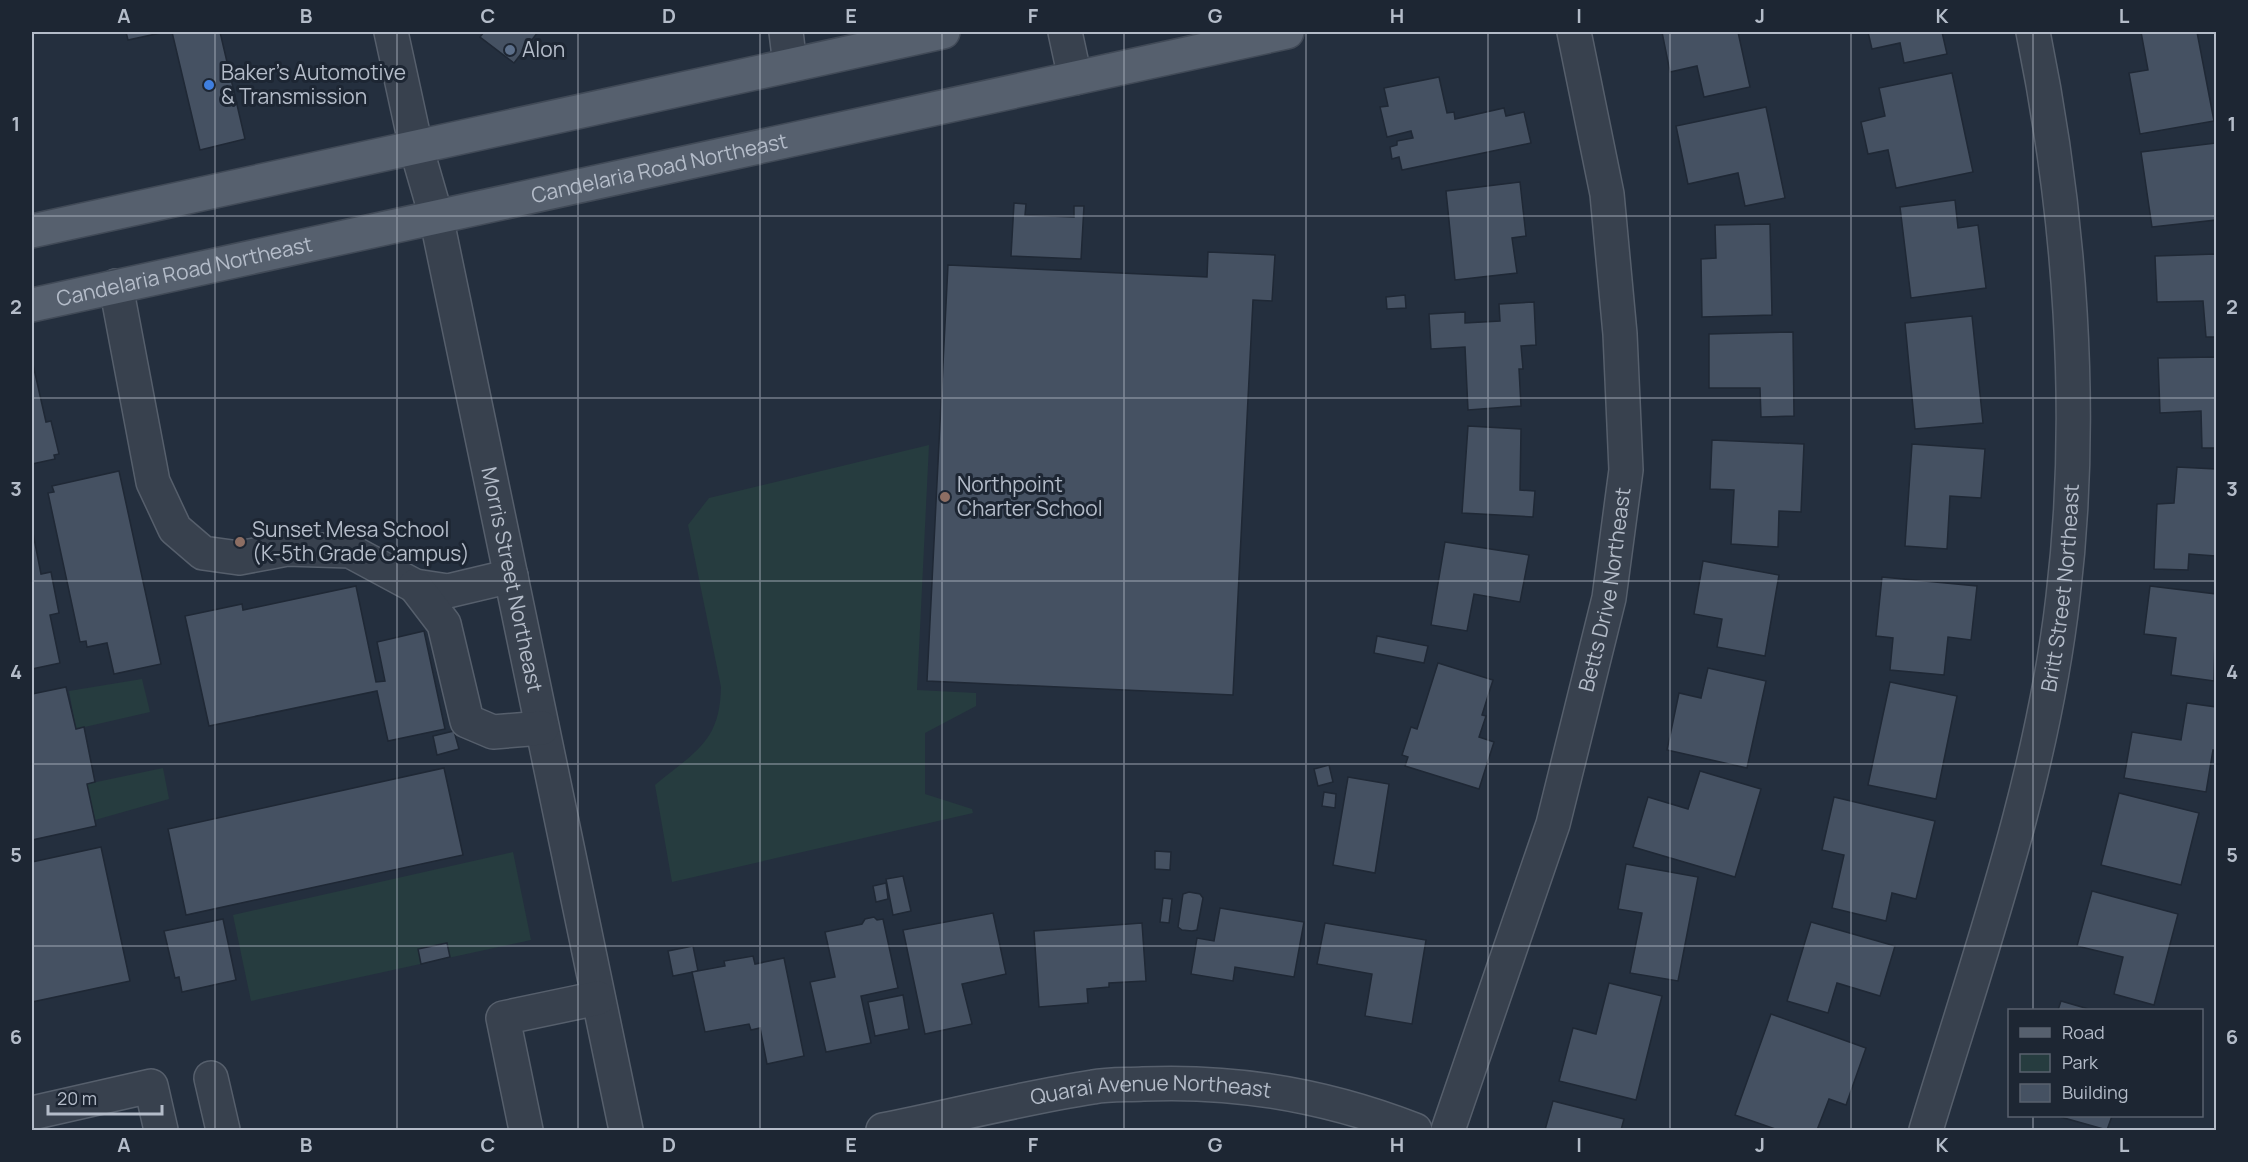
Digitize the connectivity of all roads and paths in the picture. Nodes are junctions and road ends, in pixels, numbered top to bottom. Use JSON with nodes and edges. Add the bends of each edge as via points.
{"nodes":[{"id":1,"x":391,"y":32,"type":"edge"},
{"id":2,"x":786,"y":32,"type":"edge"},
{"id":3,"x":944,"y":32,"type":"edge"},
{"id":4,"x":1065,"y":32,"type":"edge"},
{"id":5,"x":1287,"y":32,"type":"edge"},
{"id":6,"x":1574,"y":32,"type":"edge"},
{"id":7,"x":2033,"y":32,"type":"edge"},
{"id":8,"x":790,"y":65,"type":"junction"},
{"id":9,"x":1075,"y":78,"type":"junction"},
{"id":10,"x":416,"y":147,"type":"junction"},
{"id":11,"x":436,"y":216,"type":"junction"},
{"id":12,"x":32,"y":231,"type":"edge"},
{"id":13,"x":116,"y":286,"type":"junction"},
{"id":14,"x":32,"y":305,"type":"edge"},
{"id":15,"x":511,"y":576,"type":"junction"},
{"id":16,"x":415,"y":586,"type":"junction"},
{"id":17,"x":542,"y":728,"type":"junction"},
{"id":18,"x":598,"y":998,"type":"junction"},
{"id":19,"x":211,"y":1078,"type":"dead end"},
{"id":20,"x":32,"y":1113,"type":"edge"},
{"id":21,"x":161,"y":1131,"type":"edge"},
{"id":22,"x":222,"y":1131,"type":"edge"},
{"id":23,"x":526,"y":1131,"type":"edge"},
{"id":24,"x":626,"y":1131,"type":"edge"},
{"id":25,"x":883,"y":1131,"type":"edge"},
{"id":26,"x":1415,"y":1131,"type":"edge"},
{"id":27,"x":1448,"y":1131,"type":"edge"},
{"id":28,"x":1926,"y":1131,"type":"edge"}],
"edges":[{"from":1,"to":10,"type":"street","name":"Morris Street Northeast"},
{"from":2,"to":8,"type":"street"},
{"from":3,"to":8,"type":"main road"},
{"from":4,"to":9,"type":"street"},
{"from":5,"to":9,"type":"main road","name":"Candelaria Road Northeast"},
{"from":6,"to":27,"type":"street","name":"Betts Drive Northeast","via":[[1607,194],[1620,334],[1626,470],[1609,598],[1553,824]]},
{"from":7,"to":28,"type":"street","name":"Britt Street Northeast","via":[[2059,186],[2071,305],[2071,481],[2063,597],[2047,696],[2005,877]]},
{"from":8,"to":10,"type":"main road"},
{"from":9,"to":11,"type":"main road","name":"Candelaria Road Northeast"},
{"from":10,"to":11,"type":"street","name":"Morris Street Northeast"},
{"from":10,"to":12,"type":"main road"},
{"from":11,"to":13,"type":"main road","name":"Candelaria Road Northeast"},
{"from":11,"to":15,"type":"street","name":"Morris Street Northeast"},
{"from":13,"to":14,"type":"main road","name":"Candelaria Road Northeast"},
{"from":13,"to":16,"type":"street","via":[[153,482],[175,529],[203,553],[239,558],[287,549],[350,551]]},
{"from":15,"to":16,"type":"street","via":[[448,591]]},
{"from":15,"to":17,"type":"street","name":"Morris Street Northeast"},
{"from":16,"to":17,"type":"street","via":[[444,624],[467,721],[493,732]]},
{"from":17,"to":18,"type":"street","name":"Morris Street Northeast"},
{"from":18,"to":23,"type":"street","via":[[502,1018]]},
{"from":18,"to":24,"type":"street","name":"Morris Street Northeast"},
{"from":19,"to":22,"type":"street"},
{"from":20,"to":21,"type":"street","via":[[152,1086]]},
{"from":25,"to":26,"type":"street","name":"Quarai Avenue Northeast","via":[[1095,1086],[1168,1083],[1252,1087],[1303,1095],[1367,1112]]}]}
